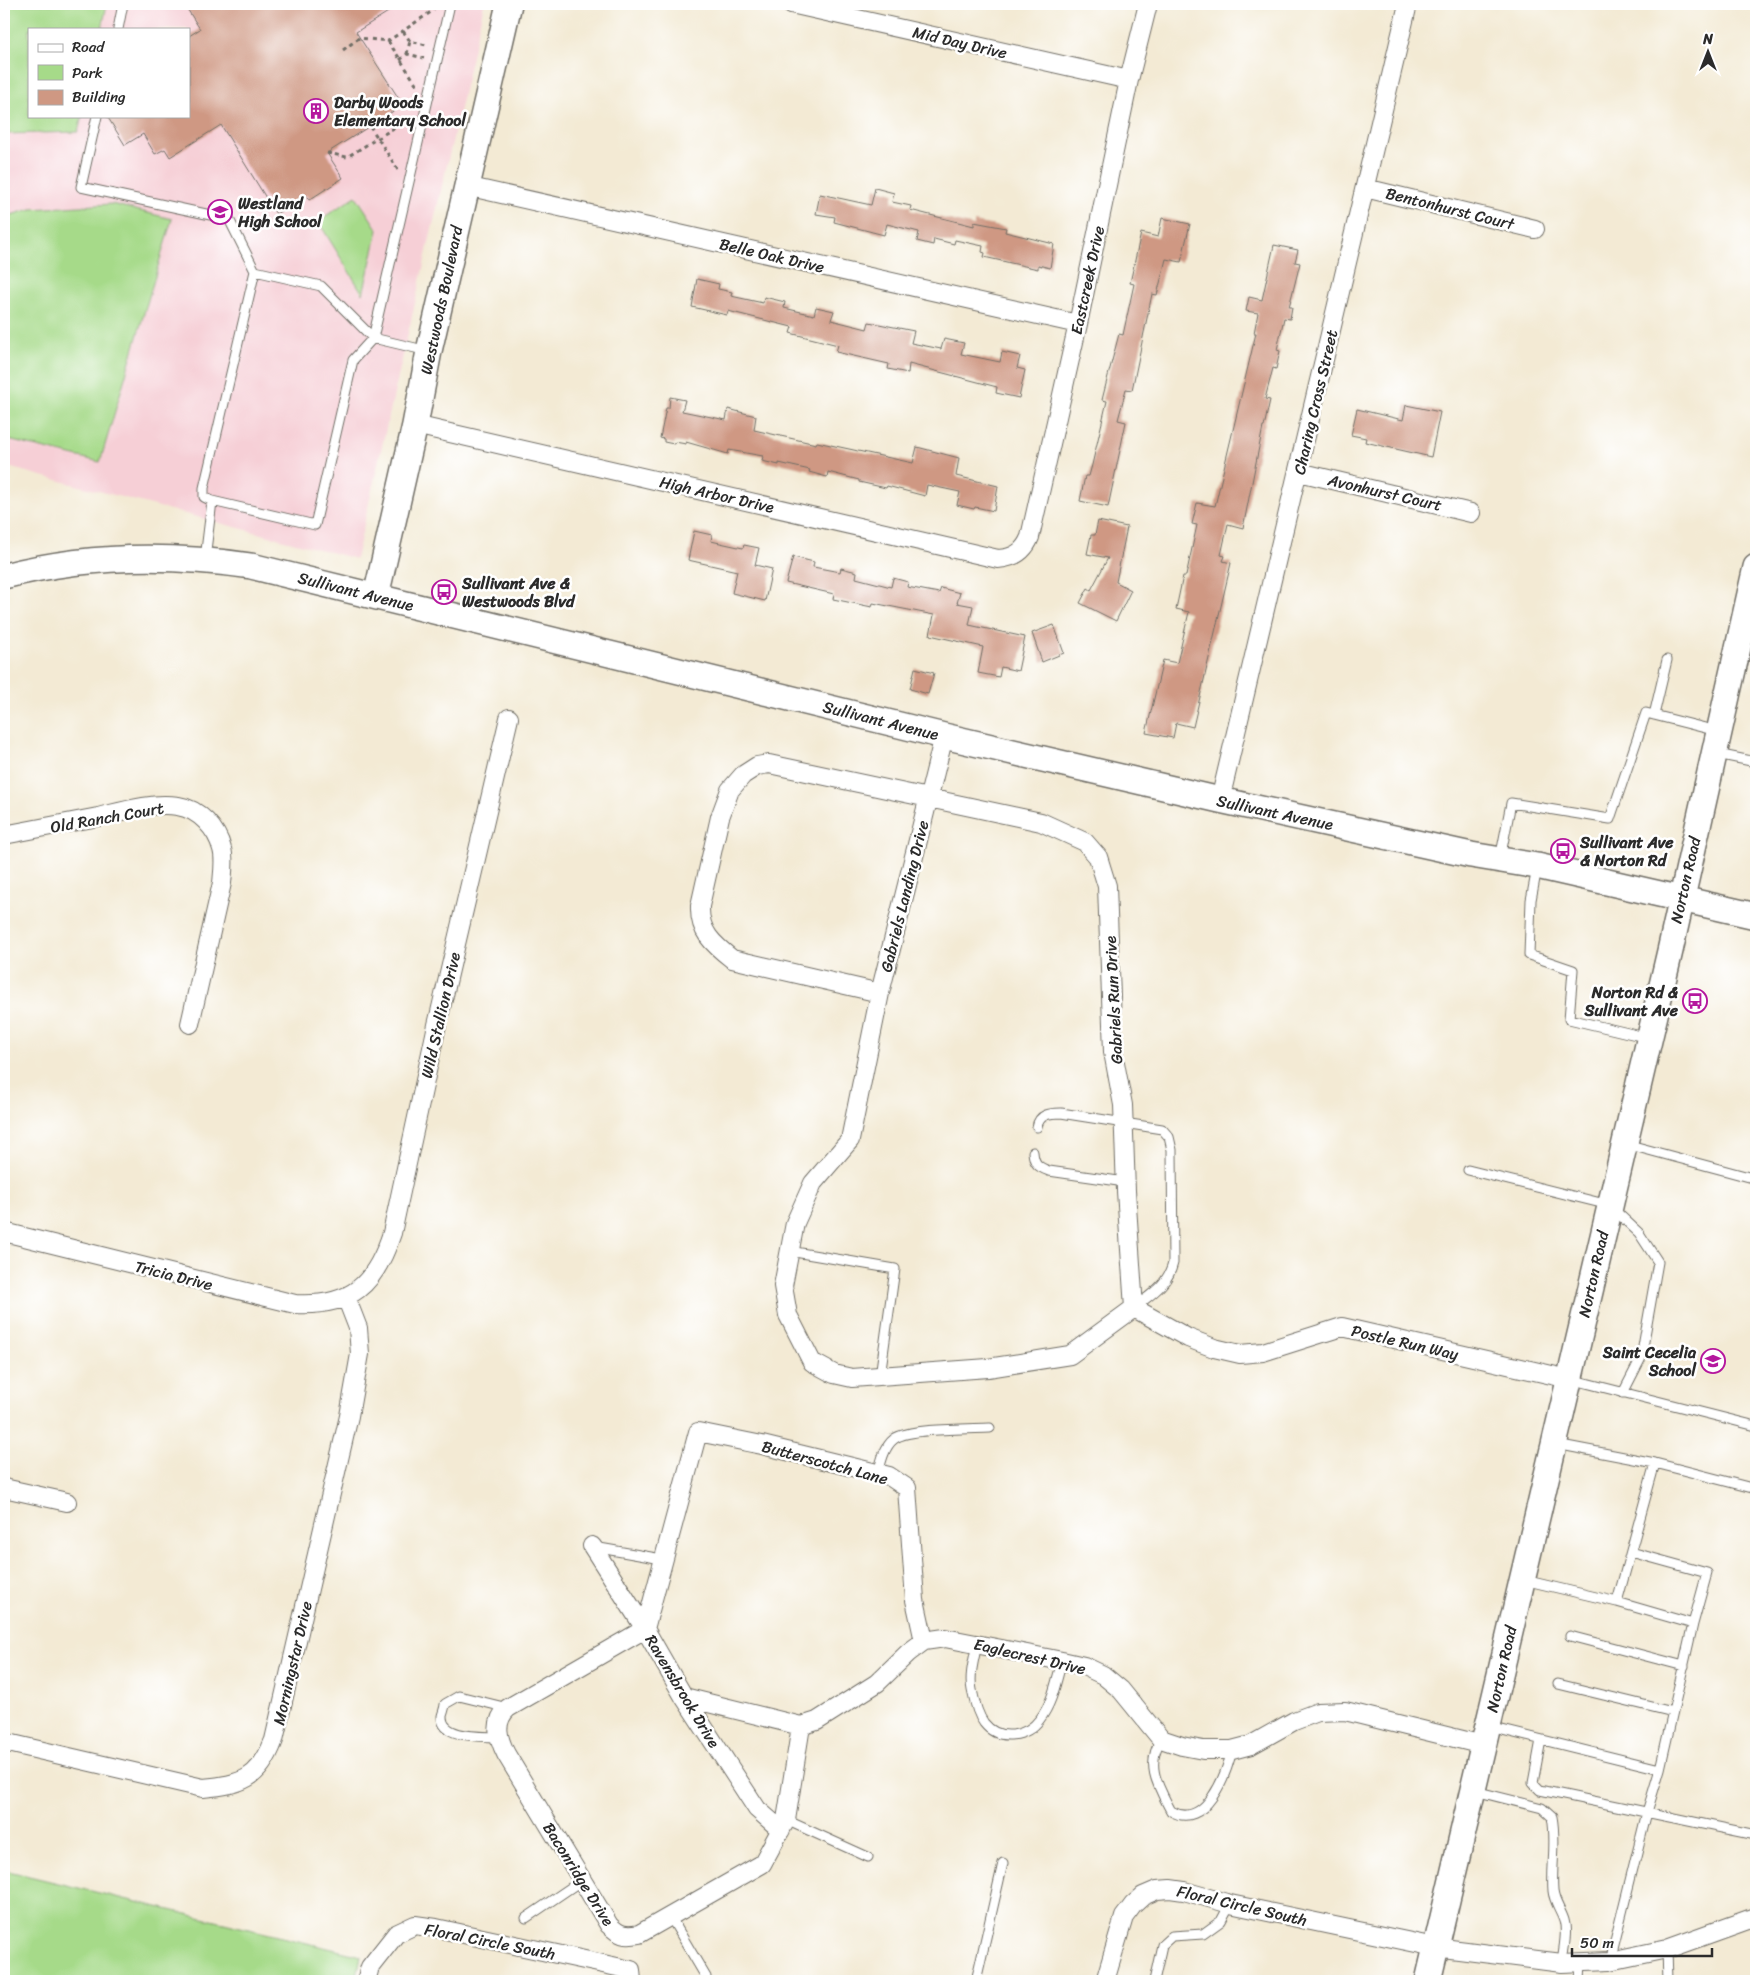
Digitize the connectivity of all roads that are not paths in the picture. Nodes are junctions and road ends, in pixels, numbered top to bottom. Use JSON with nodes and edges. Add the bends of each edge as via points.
{"nodes":[{"id":1,"x":123,"y":4,"type":"edge"},
{"id":2,"x":450,"y":4,"type":"edge"},
{"id":3,"x":509,"y":4,"type":"edge"},
{"id":4,"x":791,"y":4,"type":"edge"},
{"id":5,"x":1148,"y":4,"type":"edge"},
{"id":6,"x":1408,"y":4,"type":"edge"},
{"id":7,"x":118,"y":28,"type":"edge"},
{"id":8,"x":1129,"y":80,"type":"junction"},
{"id":9,"x":97,"y":118,"type":"edge"},
{"id":10,"x":466,"y":186,"type":"junction"},
{"id":11,"x":1365,"y":188,"type":"junction"},
{"id":12,"x":1535,"y":229,"type":"dead end"},
{"id":13,"x":254,"y":271,"type":"junction"},
{"id":14,"x":1078,"y":324,"type":"junction"},
{"id":15,"x":372,"y":338,"type":"junction"},
{"id":16,"x":429,"y":351,"type":"junction"},
{"id":17,"x":415,"y":425,"type":"junction"},
{"id":18,"x":1299,"y":472,"type":"junction"},
{"id":19,"x":212,"y":501,"type":"junction"},
{"id":20,"x":1471,"y":513,"type":"dead end"},
{"id":21,"x":1019,"y":553,"type":"joint"},
{"id":22,"x":205,"y":560,"type":"junction"},
{"id":23,"x":1756,"y":567,"type":"edge"},
{"id":24,"x":4,"y":576,"type":"edge"},
{"id":25,"x":376,"y":596,"type":"junction"},
{"id":26,"x":1667,"y":660,"type":"dead end"},
{"id":27,"x":1654,"y":715,"type":"junction"},
{"id":28,"x":509,"y":718,"type":"dead end"},
{"id":29,"x":944,"y":736,"type":"junction"},
{"id":30,"x":1717,"y":742,"type":"junction"},
{"id":31,"x":1756,"y":762,"type":"edge"},
{"id":32,"x":928,"y":798,"type":"junction"},
{"id":33,"x":1220,"y":800,"type":"junction"},
{"id":34,"x":4,"y":835,"type":"edge"},
{"id":35,"x":1500,"y":859,"type":"junction"},
{"id":36,"x":1537,"y":866,"type":"junction"},
{"id":37,"x":1681,"y":899,"type":"junction"},
{"id":38,"x":1756,"y":916,"type":"edge"},
{"id":39,"x":880,"y":993,"type":"junction"},
{"id":40,"x":190,"y":1024,"type":"dead end"},
{"id":41,"x":1649,"y":1038,"type":"junction"},
{"id":42,"x":1123,"y":1124,"type":"junction"},
{"id":43,"x":1037,"y":1126,"type":"dead end"},
{"id":44,"x":1624,"y":1143,"type":"junction"},
{"id":45,"x":1033,"y":1152,"type":"dead end"},
{"id":46,"x":1468,"y":1170,"type":"dead end"},
{"id":47,"x":1756,"y":1176,"type":"edge"},
{"id":48,"x":1125,"y":1182,"type":"junction"},
{"id":49,"x":1609,"y":1205,"type":"junction"},
{"id":50,"x":4,"y":1232,"type":"edge"},
{"id":51,"x":789,"y":1251,"type":"junction"},
{"id":52,"x":346,"y":1297,"type":"junction"},
{"id":53,"x":1134,"y":1308,"type":"junction"},
{"id":54,"x":880,"y":1376,"type":"junction"},
{"id":55,"x":1569,"y":1379,"type":"junction"},
{"id":56,"x":1623,"y":1392,"type":"junction"},
{"id":57,"x":1756,"y":1426,"type":"edge"},
{"id":58,"x":990,"y":1428,"type":"dead end"},
{"id":59,"x":1553,"y":1443,"type":"junction"},
{"id":60,"x":1655,"y":1464,"type":"junction"},
{"id":61,"x":878,"y":1474,"type":"junction"},
{"id":62,"x":4,"y":1488,"type":"edge"},
{"id":63,"x":1756,"y":1488,"type":"edge"},
{"id":64,"x":67,"y":1502,"type":"dead end"},
{"id":65,"x":592,"y":1546,"type":"joint"},
{"id":66,"x":1631,"y":1552,"type":"junction"},
{"id":67,"x":662,"y":1559,"type":"junction"},
{"id":68,"x":1521,"y":1580,"type":"junction"},
{"id":69,"x":1617,"y":1602,"type":"junction"},
{"id":70,"x":1693,"y":1624,"type":"junction"},
{"id":71,"x":645,"y":1628,"type":"junction"},
{"id":72,"x":1570,"y":1636,"type":"dead end"},
{"id":73,"x":924,"y":1641,"type":"junction"},
{"id":74,"x":976,"y":1644,"type":"junction"},
{"id":75,"x":1062,"y":1661,"type":"junction"},
{"id":76,"x":1684,"y":1666,"type":"junction"},
{"id":77,"x":1558,"y":1684,"type":"dead end"},
{"id":78,"x":684,"y":1697,"type":"junction"},
{"id":79,"x":508,"y":1708,"type":"junction"},
{"id":80,"x":1673,"y":1712,"type":"junction"},
{"id":81,"x":801,"y":1726,"type":"junction"},
{"id":82,"x":1485,"y":1736,"type":"junction"},
{"id":83,"x":497,"y":1737,"type":"junction"},
{"id":84,"x":1160,"y":1739,"type":"junction"},
{"id":85,"x":1541,"y":1740,"type":"junction"},
{"id":86,"x":4,"y":1742,"type":"edge"},
{"id":87,"x":1232,"y":1750,"type":"junction"},
{"id":88,"x":1660,"y":1769,"type":"junction"},
{"id":89,"x":1473,"y":1790,"type":"junction"},
{"id":90,"x":1647,"y":1812,"type":"junction"},
{"id":91,"x":784,"y":1825,"type":"junction"},
{"id":92,"x":1756,"y":1835,"type":"edge"},
{"id":93,"x":868,"y":1857,"type":"dead end"},
{"id":94,"x":1002,"y":1863,"type":"dead end"},
{"id":95,"x":582,"y":1880,"type":"junction"},
{"id":96,"x":1230,"y":1904,"type":"junction"},
{"id":97,"x":670,"y":1916,"type":"junction"},
{"id":98,"x":1756,"y":1917,"type":"edge"},
{"id":99,"x":526,"y":1918,"type":"dead end"},
{"id":100,"x":1435,"y":1947,"type":"junction"},
{"id":101,"x":1667,"y":1949,"type":"junction"},
{"id":102,"x":1610,"y":1961,"type":"junction"},
{"id":103,"x":1562,"y":1963,"type":"junction"},
{"id":104,"x":1581,"y":1963,"type":"junction"},
{"id":105,"x":706,"y":1977,"type":"dead end"},
{"id":106,"x":366,"y":1981,"type":"edge"},
{"id":107,"x":632,"y":1981,"type":"edge"},
{"id":108,"x":976,"y":1981,"type":"edge"},
{"id":109,"x":1105,"y":1981,"type":"edge"},
{"id":110,"x":1154,"y":1981,"type":"edge"},
{"id":111,"x":1428,"y":1981,"type":"edge"},
{"id":112,"x":1580,"y":1981,"type":"edge"},
{"id":113,"x":1668,"y":1981,"type":"edge"}],
"edges":[{"from":1,"to":7,"type":"lane"},
{"from":2,"to":15,"type":"lane"},
{"from":3,"to":10,"type":"street","name":"Westwoods Boulevard"},
{"from":4,"to":8,"type":"street","name":"Mid Day Drive"},
{"from":5,"to":8,"type":"street","name":"Eastcreek Drive"},
{"from":6,"to":11,"type":"street","name":"Charing Cross Street"},
{"from":8,"to":14,"type":"street","name":"Eastcreek Drive"},
{"from":9,"to":13,"type":"lane","via":[[81,187],[228,219]]},
{"from":10,"to":14,"type":"street","name":"Belle Oak Drive"},
{"from":10,"to":16,"type":"street","name":"Westwoods Boulevard"},
{"from":11,"to":12,"type":"street","name":"Bentonhurst Court"},
{"from":11,"to":18,"type":"street","name":"Charing Cross Street"},
{"from":13,"to":15,"type":"lane","via":[[321,286]]},
{"from":13,"to":19,"type":"lane","via":[[204,488],[204,497]]},
{"from":14,"to":21,"type":"street","name":"Eastcreek Drive","via":[[1030,537]]},
{"from":15,"to":16,"type":"lane"},
{"from":15,"to":19,"type":"lane","via":[[354,360],[315,525]]},
{"from":16,"to":17,"type":"street","name":"Westwoods Boulevard"},
{"from":17,"to":21,"type":"street","name":"High Arbor Drive","via":[[998,558],[1009,558]]},
{"from":17,"to":25,"type":"street","name":"Westwoods Boulevard"},
{"from":18,"to":20,"type":"street","name":"Avonhurst Court"},
{"from":18,"to":33,"type":"street","name":"Charing Cross Street"},
{"from":19,"to":22,"type":"lane"},
{"from":22,"to":24,"type":"street","name":"Sullivant Avenue","via":[[159,558],[68,563]]},
{"from":22,"to":25,"type":"street","name":"Sullivant Avenue","via":[[260,568]]},
{"from":23,"to":30,"type":"street","name":"Norton Road"},
{"from":25,"to":29,"type":"street","name":"Sullivant Avenue"},
{"from":26,"to":27,"type":"lane"},
{"from":27,"to":30,"type":"lane"},
{"from":27,"to":35,"type":"lane","via":[[1646,713],[1610,819],[1511,803]]},
{"from":28,"to":52,"type":"street","name":"Wild Stallion Drive","via":[[392,1233],[384,1258],[360,1289]]},
{"from":29,"to":32,"type":"street","name":"Gabriels Landing Drive"},
{"from":29,"to":33,"type":"street","name":"Sullivant Avenue"},
{"from":30,"to":31,"type":"lane"},
{"from":30,"to":37,"type":"street","name":"Norton Road"},
{"from":32,"to":39,"type":"street","name":"Gabriels Landing Drive"},
{"from":32,"to":39,"type":"street","name":"Gabriels Landing Drive","via":[[769,764],[757,766],[743,775],[730,790],[720,817],[700,906],[700,921],[717,947],[732,959]]},
{"from":32,"to":42,"type":"street","name":"Gabriels Run Drive","via":[[1041,822],[1086,842],[1098,857],[1107,886],[1113,1052],[1123,1104]]},
{"from":33,"to":35,"type":"street","name":"Sullivant Avenue"},
{"from":34,"to":40,"type":"street","name":"Old Ranch Court","via":[[145,807],[178,806],[207,822],[223,851],[222,883]]},
{"from":35,"to":36,"type":"street","name":"Sullivant Avenue"},
{"from":36,"to":37,"type":"street","name":"Sullivant Avenue"},
{"from":36,"to":41,"type":"lane","via":[[1530,900],[1529,955],[1573,970],[1569,1019]]},
{"from":37,"to":38,"type":"street","name":"Sullivant Avenue"},
{"from":37,"to":41,"type":"street","name":"Norton Road"},
{"from":39,"to":51,"type":"street","name":"Gabriels Landing Drive","via":[[850,1140],[813,1183],[795,1224]]},
{"from":41,"to":44,"type":"street","name":"Norton Road"},
{"from":42,"to":43,"type":"lane","via":[[1051,1113],[1043,1116]]},
{"from":42,"to":48,"type":"street","name":"Gabriels Run Drive"},
{"from":42,"to":53,"type":"lane","via":[[1162,1129],[1169,1137],[1172,1150],[1173,1263],[1162,1286]]},
{"from":44,"to":47,"type":"lane","via":[[1749,1177]]},
{"from":44,"to":49,"type":"street","name":"Norton Road"},
{"from":45,"to":48,"type":"lane","via":[[1038,1167],[1050,1171]]},
{"from":46,"to":49,"type":"lane"},
{"from":48,"to":53,"type":"street","name":"Gabriels Run Drive"},
{"from":49,"to":55,"type":"street","name":"Norton Road"},
{"from":49,"to":56,"type":"lane","via":[[1639,1233],[1658,1262],[1641,1358]]},
{"from":50,"to":52,"type":"street","name":"Tricia Drive","via":[[295,1304],[329,1303]]},
{"from":51,"to":54,"type":"street","name":"Gabriels Landing Drive","via":[[782,1286],[788,1315],[812,1362],[834,1374],[852,1378]]},
{"from":51,"to":54,"type":"lane","via":[[895,1269]]},
{"from":52,"to":86,"type":"street","name":"Morningstar Drive","via":[[358,1328],[360,1354],[349,1416],[269,1754],[248,1777],[234,1785],[203,1788]]},
{"from":53,"to":54,"type":"street","via":[[1070,1355],[988,1368]]},
{"from":53,"to":55,"type":"street","name":"Postle Run Way","via":[[1188,1338],[1240,1354],[1263,1352],[1342,1328]]},
{"from":55,"to":56,"type":"lane"},
{"from":55,"to":59,"type":"street","name":"Norton Road"},
{"from":56,"to":57,"type":"lane"},
{"from":58,"to":61,"type":"lane","via":[[900,1436],[884,1453]]},
{"from":59,"to":60,"type":"lane"},
{"from":59,"to":68,"type":"street","name":"Norton Road"},
{"from":60,"to":63,"type":"lane"},
{"from":60,"to":66,"type":"lane"},
{"from":61,"to":67,"type":"street","name":"Butterscotch Lane","via":[[698,1432]]},
{"from":61,"to":73,"type":"street","name":"Butterscotch Lane","via":[[889,1476],[907,1488],[915,1600]]},
{"from":62,"to":64,"type":"street"},
{"from":65,"to":67,"type":"lane"},
{"from":65,"to":71,"type":"street","name":"Ravensbrook Drive"},
{"from":66,"to":69,"type":"lane"},
{"from":66,"to":70,"type":"lane","via":[[1707,1573]]},
{"from":67,"to":71,"type":"street","name":"Butterscotch Lane"},
{"from":68,"to":69,"type":"lane"},
{"from":68,"to":82,"type":"street","name":"Norton Road"},
{"from":69,"to":70,"type":"lane"},
{"from":70,"to":76,"type":"lane"},
{"from":71,"to":78,"type":"street","name":"Ravensbrook Drive"},
{"from":71,"to":79,"type":"street"},
{"from":72,"to":76,"type":"lane"},
{"from":73,"to":74,"type":"street","name":"Eaglecrest Drive","via":[[945,1638]]},
{"from":73,"to":81,"type":"street","via":[[877,1683],[817,1721]]},
{"from":74,"to":75,"type":"street","name":"Eaglecrest Drive"},
{"from":74,"to":75,"type":"lane","via":[[971,1676],[976,1706],[984,1723],[995,1732],[1008,1736],[1029,1730],[1040,1720],[1050,1703]]},
{"from":75,"to":84,"type":"street","name":"Eaglecrest Drive","via":[[1103,1675],[1120,1690]]},
{"from":76,"to":80,"type":"lane"},
{"from":77,"to":80,"type":"lane"},
{"from":78,"to":81,"type":"street"},
{"from":78,"to":91,"type":"street","name":"Ravensbrook Drive","via":[[757,1809]]},
{"from":79,"to":83,"type":"street","via":[[498,1724]]},
{"from":79,"to":83,"type":"lane","via":[[459,1696],[446,1704],[442,1717],[450,1731],[461,1735]]},
{"from":80,"to":88,"type":"lane"},
{"from":81,"to":91,"type":"street","name":"Baconridge Drive"},
{"from":82,"to":85,"type":"lane"},
{"from":82,"to":87,"type":"street","via":[[1336,1711],[1318,1712],[1294,1721],[1251,1745]]},
{"from":82,"to":89,"type":"street","name":"Norton Road"},
{"from":83,"to":95,"type":"street","name":"Baconridge Drive"},
{"from":84,"to":87,"type":"street","via":[[1204,1750]]},
{"from":84,"to":87,"type":"lane","via":[[1152,1761],[1159,1790],[1171,1811],[1184,1816],[1194,1813],[1216,1794]]},
{"from":85,"to":88,"type":"lane"},
{"from":85,"to":90,"type":"lane","via":[[1533,1783],[1540,1790]]},
{"from":88,"to":90,"type":"lane"},
{"from":89,"to":100,"type":"street","name":"Norton Road"},
{"from":89,"to":103,"type":"lane","via":[[1542,1808],[1552,1817],[1555,1848],[1553,1890],[1566,1930]]},
{"from":90,"to":92,"type":"lane"},
{"from":90,"to":102,"type":"lane"},
{"from":91,"to":93,"type":"lane"},
{"from":91,"to":97,"type":"street","name":"Baconridge Drive","via":[[762,1864]]},
{"from":94,"to":108,"type":"lane"},
{"from":95,"to":97,"type":"street","name":"Baconridge Drive","via":[[617,1933],[639,1934]]},
{"from":95,"to":99,"type":"lane"},
{"from":96,"to":100,"type":"street","name":"Floral Circle South"},
{"from":96,"to":109,"type":"street","name":"Floral Circle South","via":[[1170,1889],[1156,1890],[1143,1896],[1124,1916]]},
{"from":96,"to":110,"type":"lane","via":[[1221,1921],[1204,1934],[1172,1936],[1162,1945]]},
{"from":97,"to":105,"type":"lane"},
{"from":98,"to":101,"type":"street","name":"Floral Circle South"},
{"from":100,"to":103,"type":"street","name":"Floral Circle South"},
{"from":100,"to":111,"type":"street","name":"Norton Road"},
{"from":101,"to":102,"type":"street","name":"Floral Circle South"},
{"from":101,"to":113,"type":"lane"},
{"from":102,"to":104,"type":"street","name":"Floral Circle South"},
{"from":103,"to":104,"type":"street","name":"Floral Circle South"},
{"from":104,"to":112,"type":"lane"},
{"from":106,"to":107,"type":"street","name":"Floral Circle South","via":[[370,1967],[396,1934],[415,1926],[631,1970]]}]}
